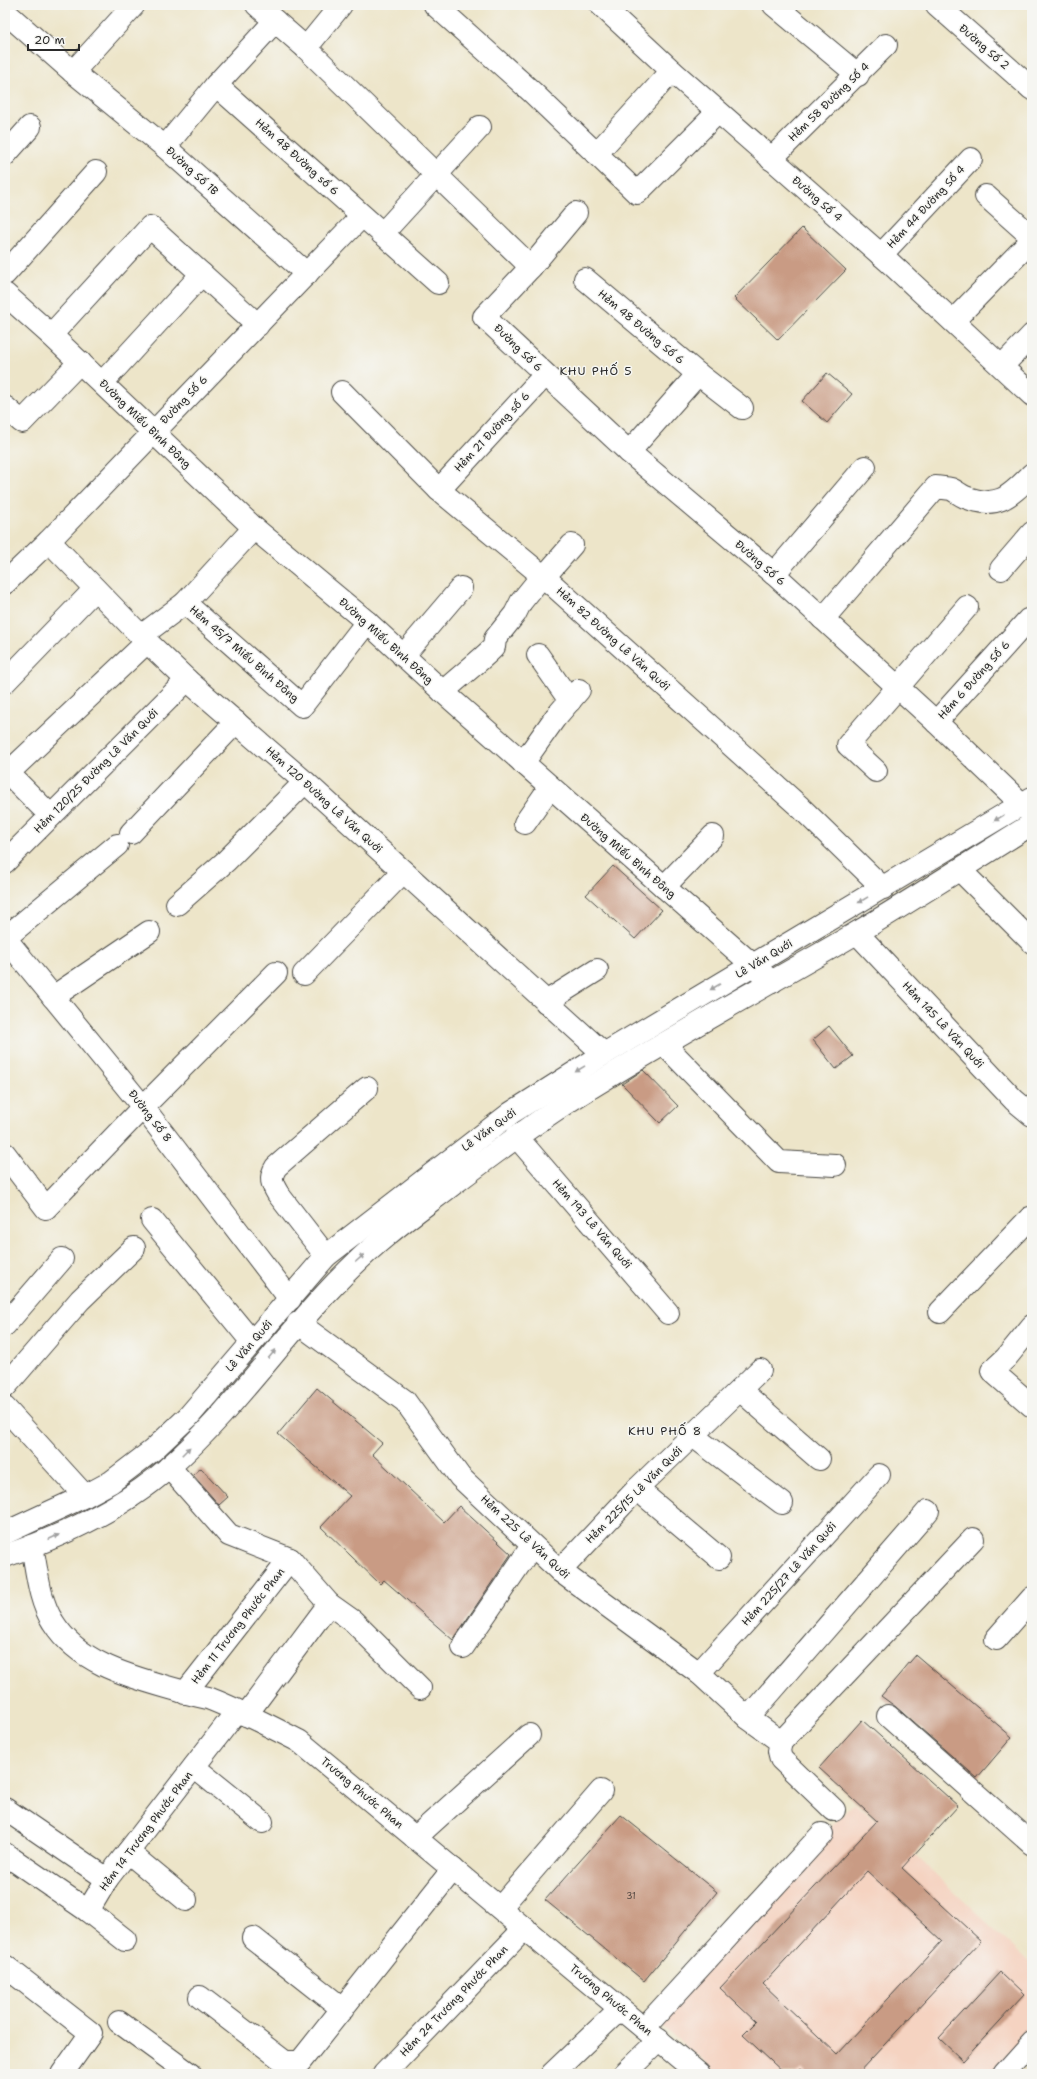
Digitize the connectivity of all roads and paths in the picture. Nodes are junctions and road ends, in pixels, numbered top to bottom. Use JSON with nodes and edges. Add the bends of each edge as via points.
{"nodes":[{"id":1,"x":134,"y":5,"type":"edge"},
{"id":2,"x":257,"y":5,"type":"edge"},
{"id":3,"x":340,"y":5,"type":"edge"},
{"id":4,"x":435,"y":5,"type":"edge"},
{"id":5,"x":774,"y":5,"type":"edge"},
{"id":6,"x":937,"y":5,"type":"edge"},
{"id":7,"x":613,"y":9,"type":"edge"},
{"id":8,"x":5,"y":12,"type":"edge"},
{"id":9,"x":275,"y":20,"type":"junction"},
{"id":10,"x":886,"y":45,"type":"dead end"},
{"id":11,"x":306,"y":48,"type":"junction"},
{"id":12,"x":672,"y":71,"type":"junction"},
{"id":13,"x":73,"y":72,"type":"junction"},
{"id":14,"x":858,"y":75,"type":"junction"},
{"id":15,"x":216,"y":85,"type":"junction"},
{"id":16,"x":1032,"y":89,"type":"edge"},
{"id":17,"x":718,"y":112,"type":"junction"},
{"id":18,"x":30,"y":127,"type":"dead end"},
{"id":19,"x":480,"y":127,"type":"dead end"},
{"id":20,"x":165,"y":147,"type":"junction"},
{"id":21,"x":596,"y":154,"type":"junction"},
{"id":22,"x":5,"y":155,"type":"edge"},
{"id":23,"x":771,"y":159,"type":"junction"},
{"id":24,"x":971,"y":159,"type":"dead end"},
{"id":25,"x":96,"y":172,"type":"dead end"},
{"id":26,"x":436,"y":173,"type":"junction"},
{"id":27,"x":986,"y":196,"type":"dead end"},
{"id":28,"x":576,"y":213,"type":"dead end"},
{"id":29,"x":362,"y":216,"type":"junction"},
{"id":30,"x":382,"y":234,"type":"junction"},
{"id":31,"x":1032,"y":237,"type":"edge"},
{"id":32,"x":1032,"y":240,"type":"edge"},
{"id":33,"x":881,"y":255,"type":"junction"},
{"id":34,"x":532,"y":267,"type":"junction"},
{"id":35,"x":5,"y":274,"type":"edge"},
{"id":36,"x":202,"y":274,"type":"junction"},
{"id":37,"x":307,"y":274,"type":"junction"},
{"id":38,"x":585,"y":279,"type":"dead end"},
{"id":39,"x":438,"y":283,"type":"dead end"},
{"id":40,"x":5,"y":294,"type":"edge"},
{"id":41,"x":953,"y":321,"type":"junction"},
{"id":42,"x":258,"y":325,"type":"junction"},
{"id":43,"x":52,"y":335,"type":"junction"},
{"id":44,"x":1032,"y":335,"type":"edge"},
{"id":45,"x":80,"y":362,"type":"junction"},
{"id":46,"x":1002,"y":366,"type":"junction"},
{"id":47,"x":698,"y":374,"type":"junction"},
{"id":48,"x":545,"y":375,"type":"junction"},
{"id":49,"x":102,"y":383,"type":"junction"},
{"id":50,"x":342,"y":392,"type":"dead end"},
{"id":51,"x":1032,"y":395,"type":"edge"},
{"id":52,"x":5,"y":407,"type":"edge"},
{"id":53,"x":742,"y":408,"type":"dead end"},
{"id":54,"x":154,"y":432,"type":"junction"},
{"id":55,"x":628,"y":452,"type":"junction"},
{"id":56,"x":865,"y":467,"type":"dead end"},
{"id":57,"x":1032,"y":474,"type":"edge"},
{"id":58,"x":439,"y":490,"type":"junction"},
{"id":59,"x":254,"y":528,"type":"junction"},
{"id":60,"x":1032,"y":534,"type":"edge"},
{"id":61,"x":49,"y":541,"type":"junction"},
{"id":62,"x":572,"y":545,"type":"dead end"},
{"id":63,"x":1001,"y":569,"type":"dead end"},
{"id":64,"x":774,"y":574,"type":"junction"},
{"id":65,"x":543,"y":576,"type":"junction"},
{"id":66,"x":5,"y":583,"type":"edge"},
{"id":67,"x":461,"y":588,"type":"dead end"},
{"id":68,"x":95,"y":589,"type":"junction"},
{"id":69,"x":185,"y":603,"type":"junction"},
{"id":70,"x":967,"y":607,"type":"dead end"},
{"id":71,"x":823,"y":619,"type":"junction"},
{"id":72,"x":1028,"y":620,"type":"dead end"},
{"id":73,"x":367,"y":622,"type":"junction"},
{"id":74,"x":144,"y":639,"type":"junction"},
{"id":75,"x":538,"y":655,"type":"dead end"},
{"id":76,"x":403,"y":656,"type":"junction"},
{"id":77,"x":187,"y":680,"type":"junction"},
{"id":78,"x":5,"y":682,"type":"edge"},
{"id":79,"x":897,"y":687,"type":"junction"},
{"id":80,"x":443,"y":692,"type":"junction"},
{"id":81,"x":236,"y":722,"type":"junction"},
{"id":82,"x":936,"y":722,"type":"junction"},
{"id":83,"x":523,"y":763,"type":"junction"},
{"id":84,"x":7,"y":771,"type":"edge"},
{"id":85,"x":876,"y":771,"type":"dead end"},
{"id":86,"x":305,"y":782,"type":"junction"},
{"id":87,"x":550,"y":787,"type":"junction"},
{"id":88,"x":1029,"y":805,"type":"edge"},
{"id":89,"x":51,"y":816,"type":"junction"},
{"id":90,"x":525,"y":823,"type":"dead end"},
{"id":91,"x":1032,"y":824,"type":"edge"},
{"id":92,"x":713,"y":836,"type":"dead end"},
{"id":93,"x":5,"y":862,"type":"edge"},
{"id":94,"x":960,"y":870,"type":"junction"},
{"id":95,"x":403,"y":872,"type":"junction"},
{"id":96,"x":664,"y":887,"type":"junction"},
{"id":97,"x":883,"y":888,"type":"junction"},
{"id":98,"x":177,"y":904,"type":"dead end"},
{"id":99,"x":149,"y":932,"type":"dead end"},
{"id":100,"x":857,"y":933,"type":"junction"},
{"id":101,"x":5,"y":938,"type":"edge"},
{"id":102,"x":1032,"y":942,"type":"edge"},
{"id":103,"x":753,"y":965,"type":"junction"},
{"id":104,"x":597,"y":970,"type":"dead end"},
{"id":105,"x":276,"y":973,"type":"dead end"},
{"id":106,"x":304,"y":974,"type":"dead end"},
{"id":107,"x":772,"y":982,"type":"junction"},
{"id":108,"x":53,"y":997,"type":"junction"},
{"id":109,"x":546,"y":1002,"type":"junction"},
{"id":110,"x":664,"y":1044,"type":"junction"},
{"id":111,"x":604,"y":1054,"type":"junction"},
{"id":112,"x":368,"y":1088,"type":"dead end"},
{"id":113,"x":143,"y":1107,"type":"junction"},
{"id":114,"x":1032,"y":1115,"type":"edge"},
{"id":115,"x":516,"y":1136,"type":"junction"},
{"id":116,"x":5,"y":1154,"type":"edge"},
{"id":117,"x":835,"y":1165,"type":"dead end"},
{"id":118,"x":152,"y":1220,"type":"dead end"},
{"id":119,"x":1032,"y":1220,"type":"edge"},
{"id":120,"x":134,"y":1248,"type":"dead end"},
{"id":121,"x":326,"y":1256,"type":"junction"},
{"id":122,"x":62,"y":1259,"type":"dead end"},
{"id":123,"x":290,"y":1299,"type":"junction"},
{"id":124,"x":940,"y":1312,"type":"dead end"},
{"id":125,"x":668,"y":1313,"type":"dead end"},
{"id":126,"x":298,"y":1322,"type":"junction"},
{"id":127,"x":5,"y":1325,"type":"edge"},
{"id":128,"x":1032,"y":1326,"type":"edge"},
{"id":129,"x":252,"y":1342,"type":"junction"},
{"id":130,"x":760,"y":1370,"type":"dead end"},
{"id":131,"x":5,"y":1387,"type":"edge"},
{"id":132,"x":740,"y":1390,"type":"junction"},
{"id":133,"x":1032,"y":1406,"type":"edge"},
{"id":134,"x":5,"y":1408,"type":"edge"},
{"id":135,"x":693,"y":1436,"type":"junction"},
{"id":136,"x":819,"y":1459,"type":"dead end"},
{"id":137,"x":169,"y":1467,"type":"junction"},
{"id":138,"x":880,"y":1475,"type":"dead end"},
{"id":139,"x":637,"y":1489,"type":"junction"},
{"id":140,"x":85,"y":1496,"type":"junction"},
{"id":141,"x":782,"y":1503,"type":"dead end"},
{"id":142,"x":928,"y":1512,"type":"dead end"},
{"id":143,"x":5,"y":1533,"type":"edge"},
{"id":144,"x":972,"y":1539,"type":"dead end"},
{"id":145,"x":32,"y":1546,"type":"junction"},
{"id":146,"x":532,"y":1546,"type":"junction"},
{"id":147,"x":5,"y":1556,"type":"edge"},
{"id":148,"x":719,"y":1558,"type":"dead end"},
{"id":149,"x":290,"y":1559,"type":"junction"},
{"id":150,"x":560,"y":1571,"type":"junction"},
{"id":151,"x":1032,"y":1598,"type":"edge"},
{"id":152,"x":329,"y":1604,"type":"junction"},
{"id":153,"x":996,"y":1639,"type":"dead end"},
{"id":154,"x":463,"y":1647,"type":"dead end"},
{"id":155,"x":699,"y":1672,"type":"junction"},
{"id":156,"x":420,"y":1688,"type":"dead end"},
{"id":157,"x":185,"y":1693,"type":"junction"},
{"id":158,"x":242,"y":1713,"type":"junction"},
{"id":159,"x":888,"y":1716,"type":"dead end"},
{"id":160,"x":748,"y":1718,"type":"junction"},
{"id":161,"x":529,"y":1735,"type":"dead end"},
{"id":162,"x":780,"y":1747,"type":"junction"},
{"id":163,"x":194,"y":1767,"type":"junction"},
{"id":164,"x":601,"y":1791,"type":"dead end"},
{"id":165,"x":5,"y":1809,"type":"edge"},
{"id":166,"x":834,"y":1810,"type":"dead end"},
{"id":167,"x":262,"y":1822,"type":"dead end"},
{"id":168,"x":822,"y":1834,"type":"dead end"},
{"id":169,"x":415,"y":1838,"type":"junction"},
{"id":170,"x":1032,"y":1844,"type":"edge"},
{"id":171,"x":128,"y":1852,"type":"junction"},
{"id":172,"x":5,"y":1854,"type":"edge"},
{"id":173,"x":453,"y":1869,"type":"junction"},
{"id":174,"x":107,"y":1879,"type":"junction"},
{"id":175,"x":186,"y":1900,"type":"dead end"},
{"id":176,"x":500,"y":1908,"type":"junction"},
{"id":177,"x":88,"y":1911,"type":"junction"},
{"id":178,"x":525,"y":1928,"type":"junction"},
{"id":179,"x":253,"y":1938,"type":"dead end"},
{"id":180,"x":125,"y":1940,"type":"dead end"},
{"id":181,"x":5,"y":1966,"type":"edge"},
{"id":182,"x":200,"y":1997,"type":"dead end"},
{"id":183,"x":620,"y":2008,"type":"junction"},
{"id":184,"x":343,"y":2009,"type":"junction"},
{"id":185,"x":119,"y":2022,"type":"dead end"},
{"id":186,"x":652,"y":2034,"type":"junction"},
{"id":187,"x":1032,"y":2043,"type":"edge"},
{"id":188,"x":68,"y":2072,"type":"edge"},
{"id":189,"x":190,"y":2074,"type":"edge"},
{"id":190,"x":384,"y":2074,"type":"edge"},
{"id":191,"x":552,"y":2074,"type":"edge"},
{"id":192,"x":624,"y":2074,"type":"edge"},
{"id":193,"x":699,"y":2074,"type":"edge"},
{"id":194,"x":1004,"y":2074,"type":"edge"}],
"edges":[{"from":1,"to":13,"type":"street"},
{"from":2,"to":9,"type":"street"},
{"from":3,"to":11,"type":"street"},
{"from":4,"to":21,"type":"street","via":[[532,92]]},
{"from":5,"to":14,"type":"street"},
{"from":6,"to":16,"type":"street","name":"Đường Số 2"},
{"from":7,"to":12,"type":"street","name":"Đường Số 4"},
{"from":8,"to":13,"type":"street"},
{"from":9,"to":11,"type":"street"},
{"from":9,"to":15,"type":"street"},
{"from":10,"to":14,"type":"street","name":"Hẻm 58 Đường Số 4"},
{"from":11,"to":26,"type":"street"},
{"from":12,"to":17,"type":"street","name":"Đường Số 4"},
{"from":12,"to":21,"type":"street"},
{"from":13,"to":20,"type":"street","name":"Đường Số 1B"},
{"from":14,"to":23,"type":"street","name":"Hẻm 58 Đường Số 4"},
{"from":15,"to":20,"type":"street"},
{"from":15,"to":29,"type":"street","name":"Hẻm 48 Đường số 6"},
{"from":17,"to":21,"type":"street","via":[[637,193]]},
{"from":17,"to":23,"type":"street","name":"Đường Số 4"},
{"from":18,"to":22,"type":"street"},
{"from":19,"to":26,"type":"street"},
{"from":20,"to":37,"type":"street","name":"Đường Số 1B"},
{"from":23,"to":33,"type":"street","name":"Đường Số 4"},
{"from":24,"to":33,"type":"street","name":"Hẻm 44 Đường Số 4"},
{"from":25,"to":35,"type":"street"},
{"from":26,"to":30,"type":"street"},
{"from":26,"to":34,"type":"street"},
{"from":27,"to":31,"type":"street"},
{"from":28,"to":34,"type":"street"},
{"from":29,"to":30,"type":"street","name":"Hẻm 48 Đường số 6"},
{"from":29,"to":37,"type":"street","name":"Đường Số 6"},
{"from":30,"to":39,"type":"street","name":"Hẻm 48 Đường số 6"},
{"from":32,"to":41,"type":"street"},
{"from":33,"to":41,"type":"street","name":"Đường Số 4"},
{"from":34,"to":48,"type":"street","name":"Đường Số 6","via":[[484,317]]},
{"from":36,"to":42,"type":"street"},
{"from":36,"to":43,"type":"street","via":[[150,227]]},
{"from":36,"to":49,"type":"street"},
{"from":37,"to":42,"type":"street","name":"Đường Số 6"},
{"from":38,"to":47,"type":"street","name":"Hẻm 48 Đường Số 6"},
{"from":40,"to":43,"type":"street","name":"Đường Miếu Bình Đông"},
{"from":41,"to":46,"type":"street","name":"Đường Số 4"},
{"from":42,"to":54,"type":"street","name":"Đường Số 6"},
{"from":43,"to":45,"type":"street","name":"Đường Miếu Bình Đông"},
{"from":44,"to":46,"type":"street"},
{"from":45,"to":49,"type":"street","name":"Đường Miếu Bình Đông"},
{"from":45,"to":52,"type":"street","via":[[22,422]]},
{"from":46,"to":51,"type":"street","name":"Đường Số 4"},
{"from":47,"to":53,"type":"street","name":"Hẻm 48 Đường Số 6"},
{"from":47,"to":55,"type":"street"},
{"from":48,"to":55,"type":"street","name":"Đường Số 6"},
{"from":48,"to":58,"type":"street","name":"Hẻm 21 Đường số 6"},
{"from":49,"to":54,"type":"street","name":"Đường Miếu Bình Đông"},
{"from":50,"to":58,"type":"street","name":"Hẻm 82 Đường Lê Văn Quới"},
{"from":54,"to":59,"type":"street","name":"Đường Miếu Bình Đông"},
{"from":54,"to":61,"type":"street","name":"Đường Số 6"},
{"from":55,"to":64,"type":"street","name":"Đường Số 6"},
{"from":56,"to":64,"type":"street"},
{"from":57,"to":71,"type":"street","via":[[1011,496],[998,501],[979,501],[964,497],[951,489],[936,487]]},
{"from":58,"to":65,"type":"street","name":"Hẻm 82 Đường Lê Văn Quới"},
{"from":59,"to":69,"type":"street"},
{"from":59,"to":73,"type":"street","name":"Đường Miếu Bình Đông"},
{"from":60,"to":63,"type":"street"},
{"from":61,"to":66,"type":"street","name":"Đường Số 6"},
{"from":61,"to":68,"type":"street","name":"Hẻm 120 Đường Lê Văn Quới"},
{"from":62,"to":65,"type":"street"},
{"from":64,"to":71,"type":"street","name":"Đường Số 6"},
{"from":65,"to":80,"type":"street","via":[[495,639],[494,647]]},
{"from":65,"to":97,"type":"street","name":"Hẻm 82 Đường Lê Văn Quới","via":[[800,807]]},
{"from":67,"to":76,"type":"street"},
{"from":68,"to":74,"type":"street","name":"Hẻm 120 Đường Lê Văn Quới"},
{"from":68,"to":78,"type":"street"},
{"from":69,"to":73,"type":"street","name":"Hẻm 45/7 Miếu Bình Đông","via":[[302,706]]},
{"from":69,"to":74,"type":"street"},
{"from":70,"to":79,"type":"street"},
{"from":71,"to":79,"type":"street","name":"Đường Số 6"},
{"from":72,"to":82,"type":"street","name":"Hẻm 6 Đường Số 6"},
{"from":73,"to":76,"type":"street","name":"Đường Miếu Bình Đông"},
{"from":74,"to":77,"type":"street","name":"Hẻm 120 Đường Lê Văn Quới"},
{"from":74,"to":84,"type":"street"},
{"from":75,"to":83,"type":"street","via":[[575,696],[555,718]]},
{"from":76,"to":80,"type":"street","name":"Đường Miếu Bình Đông"},
{"from":77,"to":81,"type":"street","name":"Hẻm 120 Đường Lê Văn Quới"},
{"from":77,"to":89,"type":"street","name":"Hẻm 120/25 Đường Lê Văn Quới"},
{"from":79,"to":82,"type":"street","name":"Đường Số 6"},
{"from":79,"to":85,"type":"street","via":[[848,745]]},
{"from":80,"to":83,"type":"street","name":"Đường Miếu Bình Đông"},
{"from":81,"to":86,"type":"street","name":"Hẻm 120 Đường Lê Văn Quới"},
{"from":81,"to":101,"type":"street","via":[[124,839]]},
{"from":82,"to":88,"type":"street","name":"Đường Số 6"},
{"from":83,"to":87,"type":"street","name":"Đường Miếu Bình Đông"},
{"from":84,"to":89,"type":"street"},
{"from":86,"to":95,"type":"street","name":"Hẻm 120 Đường Lê Văn Quới"},
{"from":86,"to":98,"type":"street","via":[[226,861]]},
{"from":87,"to":90,"type":"street"},
{"from":87,"to":96,"type":"street","name":"Đường Miếu Bình Đông"},
{"from":88,"to":97,"type":"street","name":"Lê Văn Quới","one_way":true},
{"from":89,"to":93,"type":"street","name":"Hẻm 120/25 Đường Lê Văn Quới"},
{"from":91,"to":94,"type":"street","name":"Lê Văn Quới"},
{"from":92,"to":96,"type":"street"},
{"from":94,"to":100,"type":"street","name":"Lê Văn Quới"},
{"from":94,"to":102,"type":"street"},
{"from":95,"to":106,"type":"street"},
{"from":95,"to":109,"type":"street","name":"Hẻm 120 Đường Lê Văn Quới"},
{"from":96,"to":103,"type":"street","name":"Đường Miếu Bình Đông"},
{"from":97,"to":103,"type":"street","name":"Lê Văn Quới","one_way":true},
{"from":99,"to":108,"type":"street"},
{"from":100,"to":107,"type":"street","name":"Lê Văn Quới"},
{"from":100,"to":114,"type":"street","name":"Hẻm 145 Lê Văn Quới","via":[[1014,1100]]},
{"from":101,"to":108,"type":"street","name":"Đường Số 8"},
{"from":103,"to":107,"type":"street","name":"Đường Miếu Bình Đông"},
{"from":103,"to":111,"type":"street","name":"Lê Văn Quới","one_way":true},
{"from":104,"to":109,"type":"street"},
{"from":105,"to":113,"type":"street"},
{"from":107,"to":110,"type":"street","name":"Lê Văn Quới"},
{"from":108,"to":113,"type":"street","name":"Đường Số 8"},
{"from":109,"to":111,"type":"street","name":"Hẻm 120 Đường Lê Văn Quới"},
{"from":110,"to":115,"type":"street","name":"Lê Văn Quới"},
{"from":110,"to":117,"type":"street","via":[[779,1162]]},
{"from":111,"to":121,"type":"street","name":"Lê Văn Quới","one_way":true,"via":[[511,1113]]},
{"from":112,"to":121,"type":"street","via":[[272,1173],[272,1185]]},
{"from":113,"to":116,"type":"street","via":[[46,1208]]},
{"from":113,"to":123,"type":"street","name":"Đường Số 8"},
{"from":115,"to":125,"type":"street","name":"Hẻm 193 Lê Văn Quới"},
{"from":126,"to":115,"type":"street","name":"Lê Văn Quới","one_way":true,"via":[[352,1266],[386,1236]]},
{"from":118,"to":129,"type":"street"},
{"from":119,"to":124,"type":"street","via":[[1030,1218]]},
{"from":120,"to":131,"type":"street","via":[[80,1300]]},
{"from":121,"to":123,"type":"street","name":"Lê Văn Quới"},
{"from":122,"to":127,"type":"street"},
{"from":123,"to":129,"type":"street","name":"Lê Văn Quới"},
{"from":137,"to":126,"type":"street","name":"Lê Văn Quới","one_way":true,"via":[[226,1408]]},
{"from":126,"to":146,"type":"street","name":"Hẻm 225 Lê Văn Quới","via":[[405,1401],[460,1477]]},
{"from":128,"to":133,"type":"street","via":[[992,1371]]},
{"from":129,"to":140,"type":"street","name":"Lê Văn Quới","via":[[171,1434],[133,1466]]},
{"from":130,"to":132,"type":"street","name":"Hẻm 225/15 Lê Văn Quới"},
{"from":132,"to":135,"type":"street","name":"Hẻm 225/15 Lê Văn Quới"},
{"from":132,"to":136,"type":"street"},
{"from":134,"to":140,"type":"street"},
{"from":135,"to":139,"type":"street","name":"Hẻm 225/15 Lê Văn Quới"},
{"from":135,"to":141,"type":"street"},
{"from":145,"to":137,"type":"street","name":"Lê Văn Quới","one_way":true,"via":[[130,1497]]},
{"from":137,"to":149,"type":"street","via":[[229,1535]]},
{"from":138,"to":155,"type":"street","name":"Hẻm 225/27 Lê Văn Quới"},
{"from":139,"to":148,"type":"street"},
{"from":139,"to":150,"type":"street","name":"Hẻm 225/15 Lê Văn Quới"},
{"from":140,"to":143,"type":"street","name":"Lê Văn Quới"},
{"from":142,"to":160,"type":"street"},
{"from":144,"to":162,"type":"street"},
{"from":145,"to":147,"type":"street","name":"Lê Văn Quới"},
{"from":145,"to":157,"type":"street","name":"Trương Phước Phan","via":[[45,1605],[52,1622],[65,1638],[99,1664]]},
{"from":146,"to":150,"type":"street","name":"Hẻm 225 Lê Văn Quới"},
{"from":146,"to":154,"type":"street"},
{"from":149,"to":152,"type":"street"},
{"from":149,"to":157,"type":"street","name":"Hẻm 11 Trương Phước Phan"},
{"from":150,"to":155,"type":"street","name":"Hẻm 225 Lê Văn Quới"},
{"from":151,"to":153,"type":"street"},
{"from":152,"to":156,"type":"street","via":[[353,1621]]},
{"from":152,"to":158,"type":"street","name":"Hẻm 14 Trương Phước Phan"},
{"from":155,"to":160,"type":"street","name":"Hẻm 225 Lê Văn Quới"},
{"from":157,"to":158,"type":"street","name":"Trương Phước Phan","via":[[206,1698]]},
{"from":158,"to":163,"type":"street","name":"Hẻm 14 Trương Phước Phan"},
{"from":158,"to":169,"type":"street","name":"Trương Phước Phan","via":[[299,1741]]},
{"from":159,"to":170,"type":"street"},
{"from":160,"to":162,"type":"street","name":"Hẻm 225 Lê Văn Quới"},
{"from":161,"to":169,"type":"street"},
{"from":162,"to":166,"type":"street","name":"Hẻm 225 Lê Văn Quới","via":[[781,1759]]},
{"from":163,"to":167,"type":"street"},
{"from":163,"to":171,"type":"street","name":"Hẻm 14 Trương Phước Phan"},
{"from":164,"to":176,"type":"street"},
{"from":165,"to":174,"type":"street"},
{"from":168,"to":186,"type":"street"},
{"from":169,"to":173,"type":"street","name":"Trương Phước Phan"},
{"from":171,"to":174,"type":"street","name":"Hẻm 14 Trương Phước Phan"},
{"from":171,"to":175,"type":"street"},
{"from":172,"to":177,"type":"street"},
{"from":173,"to":176,"type":"street","name":"Trương Phước Phan"},
{"from":173,"to":184,"type":"street"},
{"from":174,"to":177,"type":"street","name":"Hẻm 14 Trương Phước Phan"},
{"from":176,"to":178,"type":"street","name":"Trương Phước Phan"},
{"from":177,"to":180,"type":"street"},
{"from":178,"to":183,"type":"street","name":"Trương Phước Phan"},
{"from":178,"to":190,"type":"street","name":"Hẻm 24 Trương Phước Phan"},
{"from":179,"to":184,"type":"street"},
{"from":181,"to":188,"type":"street","via":[[91,2032]]},
{"from":182,"to":184,"type":"street","via":[[285,2062],[300,2062]]},
{"from":183,"to":186,"type":"street","name":"Trương Phước Phan"},
{"from":183,"to":191,"type":"street"},
{"from":185,"to":189,"type":"street"},
{"from":186,"to":192,"type":"street"},
{"from":186,"to":193,"type":"street","name":"Trương Phước Phan"},
{"from":187,"to":194,"type":"street"}]}
